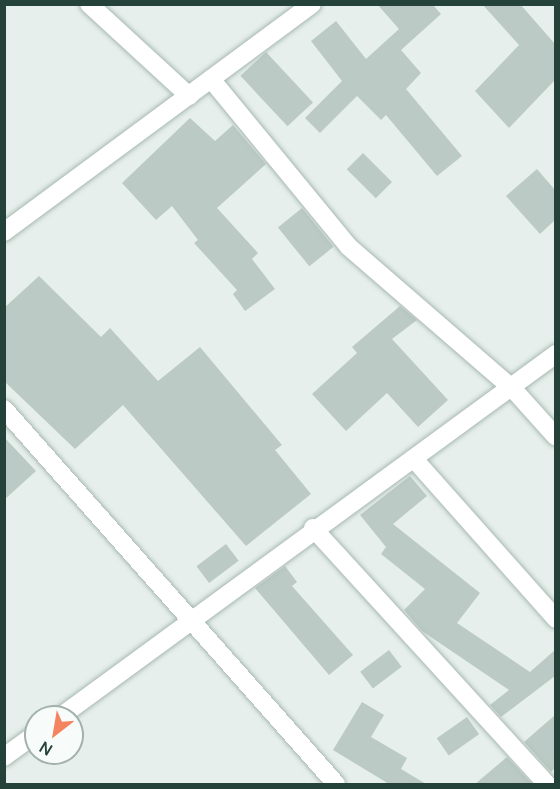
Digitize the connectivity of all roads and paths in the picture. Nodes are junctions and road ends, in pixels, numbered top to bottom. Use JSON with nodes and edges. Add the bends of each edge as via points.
{"nodes":[{"id":1,"x":89,"y":4,"type":"edge"},
{"id":2,"x":312,"y":4,"type":"edge"},
{"id":3,"x":211,"y":79,"type":"junction"},
{"id":4,"x":189,"y":96,"type":"junction"},
{"id":5,"x":4,"y":232,"type":"edge"},
{"id":6,"x":555,"y":354,"type":"edge"},
{"id":7,"x":513,"y":389,"type":"junction"},
{"id":8,"x":4,"y":409,"type":"edge"},
{"id":9,"x":555,"y":437,"type":"edge"},
{"id":10,"x":414,"y":459,"type":"junction"},
{"id":11,"x":313,"y":528,"type":"junction"},
{"id":12,"x":555,"y":620,"type":"edge"},
{"id":13,"x":192,"y":622,"type":"junction"},
{"id":14,"x":77,"y":705,"type":"edge"},
{"id":15,"x":24,"y":743,"type":"edge"},
{"id":16,"x":4,"y":757,"type":"edge"},
{"id":17,"x":336,"y":784,"type":"edge"},
{"id":18,"x":547,"y":784,"type":"edge"}],
"edges":[{"from":1,"to":4,"type":"street"},
{"from":2,"to":3,"type":"street"},
{"from":3,"to":4,"type":"street"},
{"from":3,"to":7,"type":"street","via":[[349,247]]},
{"from":4,"to":5,"type":"street"},
{"from":6,"to":7,"type":"street"},
{"from":7,"to":9,"type":"street"},
{"from":7,"to":10,"type":"street"},
{"from":8,"to":13,"type":"street"},
{"from":10,"to":11,"type":"street"},
{"from":10,"to":12,"type":"street"},
{"from":11,"to":13,"type":"street"},
{"from":11,"to":18,"type":"street"},
{"from":13,"to":14,"type":"street"},
{"from":13,"to":17,"type":"street"},
{"from":15,"to":16,"type":"street"}]}
